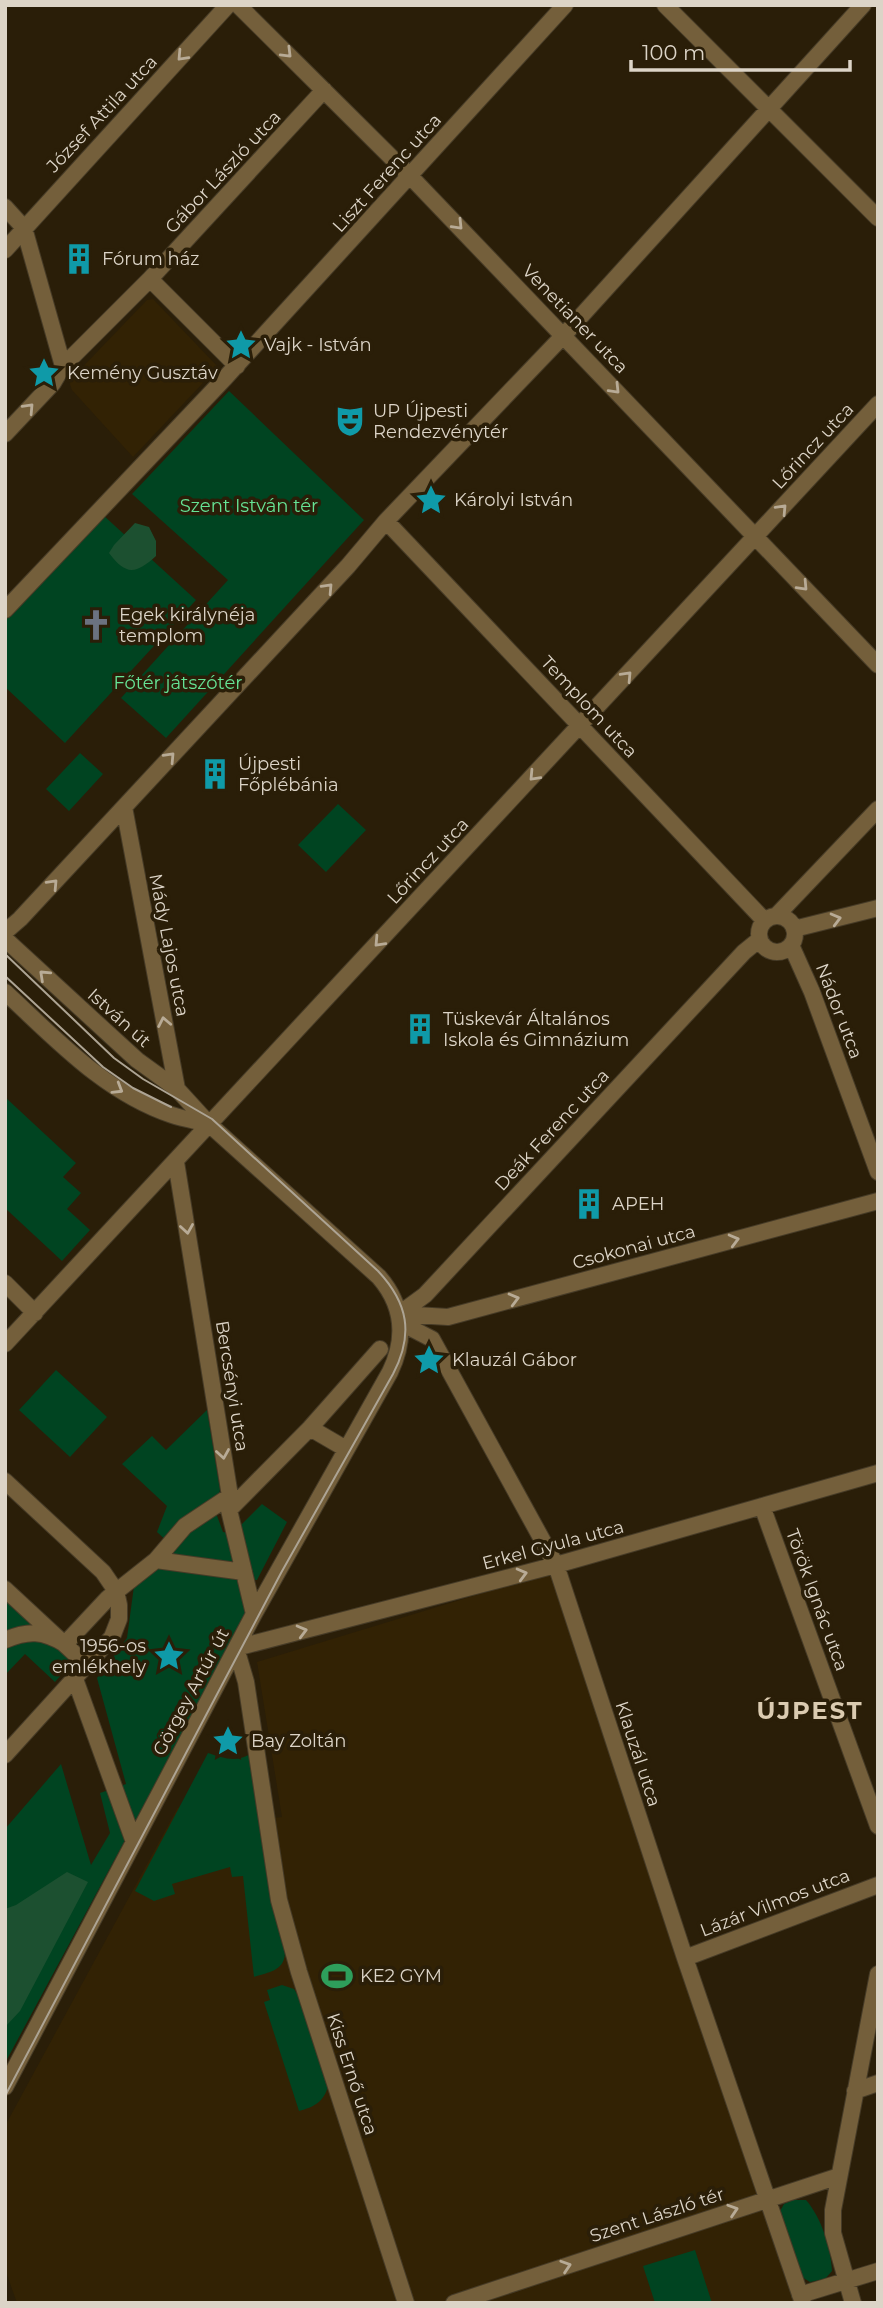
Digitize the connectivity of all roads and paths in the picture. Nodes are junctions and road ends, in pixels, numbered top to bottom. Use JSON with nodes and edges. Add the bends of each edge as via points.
{"nodes":[{"id":1,"x":228,"y":5,"type":"edge"},
{"id":2,"x":238,"y":5,"type":"edge"},
{"id":3,"x":565,"y":5,"type":"edge"},
{"id":4,"x":665,"y":5,"type":"edge"},
{"id":5,"x":863,"y":5,"type":"edge"},
{"id":6,"x":324,"y":90,"type":"junction"},
{"id":7,"x":767,"y":108,"type":"junction"},
{"id":8,"x":410,"y":176,"type":"junction"},
{"id":9,"x":5,"y":207,"type":"edge"},
{"id":10,"x":878,"y":218,"type":"edge"},
{"id":11,"x":24,"y":228,"type":"junction"},
{"id":12,"x":5,"y":250,"type":"edge"},
{"id":13,"x":150,"y":279,"type":"junction"},
{"id":14,"x":564,"y":335,"type":"junction"},
{"id":15,"x":63,"y":366,"type":"junction"},
{"id":16,"x":237,"y":366,"type":"junction"},
{"id":17,"x":878,"y":404,"type":"edge"},
{"id":18,"x":5,"y":434,"type":"edge"},
{"id":19,"x":386,"y":521,"type":"junction"},
{"id":20,"x":756,"y":537,"type":"junction"},
{"id":21,"x":5,"y":611,"type":"edge"},
{"id":22,"x":878,"y":665,"type":"edge"},
{"id":23,"x":581,"y":726,"type":"junction"},
{"id":24,"x":124,"y":807,"type":"junction"},
{"id":25,"x":878,"y":810,"type":"edge"},
{"id":26,"x":878,"y":908,"type":"edge"},
{"id":27,"x":771,"y":918,"type":"junction"},
{"id":28,"x":5,"y":933,"type":"edge"},
{"id":29,"x":792,"y":937,"type":"junction"},
{"id":30,"x":5,"y":939,"type":"edge"},
{"id":31,"x":760,"y":939,"type":"junction"},
{"id":32,"x":5,"y":992,"type":"edge"},
{"id":33,"x":177,"y":1089,"type":"junction"},
{"id":34,"x":209,"y":1124,"type":"junction"},
{"id":35,"x":176,"y":1162,"type":"junction"},
{"id":36,"x":878,"y":1172,"type":"edge"},
{"id":37,"x":878,"y":1202,"type":"edge"},
{"id":38,"x":5,"y":1283,"type":"edge"},
{"id":39,"x":35,"y":1312,"type":"junction"},
{"id":40,"x":448,"y":1317,"type":"junction"},
{"id":41,"x":400,"y":1319,"type":"junction"},
{"id":42,"x":432,"y":1339,"type":"junction"},
{"id":43,"x":5,"y":1344,"type":"edge"},
{"id":44,"x":380,"y":1349,"type":"dead end"},
{"id":45,"x":310,"y":1428,"type":"junction"},
{"id":46,"x":346,"y":1448,"type":"junction"},
{"id":47,"x":878,"y":1473,"type":"edge"},
{"id":48,"x":5,"y":1481,"type":"edge"},
{"id":49,"x":230,"y":1503,"type":"junction"},
{"id":50,"x":762,"y":1506,"type":"junction"},
{"id":51,"x":156,"y":1560,"type":"junction"},
{"id":52,"x":556,"y":1565,"type":"junction"},
{"id":53,"x":244,"y":1572,"type":"junction"},
{"id":54,"x":5,"y":1589,"type":"edge"},
{"id":55,"x":116,"y":1591,"type":"junction"},
{"id":56,"x":254,"y":1614,"type":"junction"},
{"id":57,"x":5,"y":1640,"type":"edge"},
{"id":58,"x":65,"y":1644,"type":"junction"},
{"id":59,"x":236,"y":1648,"type":"junction"},
{"id":60,"x":88,"y":1666,"type":"junction"},
{"id":61,"x":75,"y":1679,"type":"junction"},
{"id":62,"x":5,"y":1755,"type":"edge"},
{"id":63,"x":878,"y":1826,"type":"edge"},
{"id":64,"x":134,"y":1842,"type":"junction"},
{"id":65,"x":878,"y":1885,"type":"edge"},
{"id":66,"x":685,"y":1958,"type":"junction"},
{"id":67,"x":878,"y":1974,"type":"edge"},
{"id":68,"x":878,"y":2083,"type":"edge"},
{"id":69,"x":5,"y":2087,"type":"edge"},
{"id":70,"x":855,"y":2091,"type":"junction"},
{"id":71,"x":839,"y":2176,"type":"junction"},
{"id":72,"x":768,"y":2198,"type":"junction"},
{"id":73,"x":878,"y":2271,"type":"edge"},
{"id":74,"x":847,"y":2280,"type":"junction"},
{"id":75,"x":801,"y":2299,"type":"edge"},
{"id":76,"x":406,"y":2303,"type":"edge"},
{"id":77,"x":454,"y":2303,"type":"edge"},
{"id":78,"x":853,"y":2303,"type":"edge"}],
"edges":[{"from":1,"to":11,"type":"street","name":"József Attila utca","one_way":true},
{"from":2,"to":6,"type":"street","name":"Venetianer utca","one_way":true},
{"from":3,"to":8,"type":"street","name":"Liszt Ferenc utca"},
{"from":4,"to":7,"type":"street"},
{"from":5,"to":7,"type":"street"},
{"from":6,"to":8,"type":"street","name":"Venetianer utca"},
{"from":6,"to":13,"type":"street","name":"Gábor László utca"},
{"from":7,"to":10,"type":"street"},
{"from":7,"to":14,"type":"street"},
{"from":8,"to":14,"type":"street","name":"Venetianer utca","one_way":true},
{"from":8,"to":16,"type":"street","name":"Liszt Ferenc utca"},
{"from":9,"to":11,"type":"street"},
{"from":11,"to":12,"type":"street","name":"József Attila utca"},
{"from":11,"to":15,"type":"street"},
{"from":13,"to":15,"type":"street"},
{"from":13,"to":16,"type":"street"},
{"from":14,"to":19,"type":"street"},
{"from":14,"to":20,"type":"street","name":"Venetianer utca","one_way":true},
{"from":18,"to":15,"type":"street","one_way":true},
{"from":16,"to":21,"type":"street","name":"Liszt Ferenc utca"},
{"from":20,"to":17,"type":"street","name":"Lőrincz utca","one_way":true},
{"from":19,"to":23,"type":"street","name":"Templom utca"},
{"from":24,"to":19,"type":"street","one_way":true},
{"from":20,"to":22,"type":"street","name":"Venetianer utca","one_way":true},
{"from":23,"to":20,"type":"street","name":"Lőrincz utca","one_way":true},
{"from":23,"to":27,"type":"street","name":"Templom utca"},
{"from":23,"to":34,"type":"street","name":"Lőrincz utca","one_way":true},
{"from":28,"to":24,"type":"street","one_way":true},
{"from":33,"to":24,"type":"street","name":"Mády Lajos utca","one_way":true},
{"from":25,"to":27,"type":"street"},
{"from":29,"to":26,"type":"street","one_way":true},
{"from":27,"to":29,"type":"street","name":"Nádor utca","via":[[791,922]]},
{"from":27,"to":31,"type":"street","via":[[760,926]]},
{"from":29,"to":31,"type":"street","via":[[785,950],[770,950]]},
{"from":29,"to":36,"type":"street","name":"Nádor utca"},
{"from":33,"to":30,"type":"street","name":"István út","one_way":true,"via":[[137,1060]]},
{"from":31,"to":41,"type":"street","name":"Deák Ferenc utca"},
{"from":32,"to":34,"type":"street","name":"István út","one_way":true,"via":[[111,1085],[173,1116]]},
{"from":33,"to":34,"type":"street","name":"István út"},
{"from":34,"to":35,"type":"street","name":"Lőrincz utca"},
{"from":34,"to":41,"type":"street","name":"István út","via":[[379,1278],[394,1299]]},
{"from":35,"to":39,"type":"street","name":"Lőrincz utca"},
{"from":35,"to":49,"type":"street","name":"Bercsényi utca","one_way":true},
{"from":40,"to":37,"type":"street","name":"Csokonai utca","one_way":true},
{"from":38,"to":39,"type":"street"},
{"from":39,"to":43,"type":"street","name":"Lőrincz utca"},
{"from":40,"to":41,"type":"street","name":"Csokonai utca"},
{"from":40,"to":42,"type":"street","via":[[437,1325]]},
{"from":41,"to":42,"type":"street"},
{"from":41,"to":46,"type":"street","name":"Görgey Artúr út","via":[[393,1364]]},
{"from":42,"to":52,"type":"street","name":"Klauzál utca"},
{"from":44,"to":45,"type":"street"},
{"from":45,"to":46,"type":"street"},
{"from":45,"to":49,"type":"street"},
{"from":46,"to":56,"type":"street","name":"Görgey Artúr út"},
{"from":47,"to":50,"type":"street","name":"Erkel Gyula utca"},
{"from":48,"to":55,"type":"street","via":[[103,1572]]},
{"from":49,"to":51,"type":"street","via":[[185,1526]]},
{"from":49,"to":53,"type":"street","name":"Bercsényi utca"},
{"from":50,"to":52,"type":"street","name":"Erkel Gyula utca"},
{"from":50,"to":63,"type":"street","name":"Török Ignác utca"},
{"from":51,"to":53,"type":"street"},
{"from":51,"to":55,"type":"street"},
{"from":59,"to":52,"type":"street","name":"Erkel Gyula utca","one_way":true},
{"from":52,"to":66,"type":"street","name":"Klauzál utca"},
{"from":53,"to":56,"type":"street","name":"Bercsényi utca"},
{"from":54,"to":58,"type":"street"},
{"from":55,"to":58,"type":"street"},
{"from":55,"to":60,"type":"street","via":[[117,1628]]},
{"from":56,"to":59,"type":"street","name":"Görgey Artúr út"},
{"from":57,"to":58,"type":"street","via":[[36,1633]]},
{"from":58,"to":60,"type":"street"},
{"from":59,"to":64,"type":"street","name":"Görgey Artúr út"},
{"from":59,"to":76,"type":"street","name":"Kiss Ernő utca","via":[[246,1682],[279,1900]]},
{"from":60,"to":61,"type":"street"},
{"from":61,"to":62,"type":"street"},
{"from":61,"to":64,"type":"street"},
{"from":64,"to":69,"type":"street","name":"Görgey Artúr út"},
{"from":65,"to":66,"type":"street","name":"Lázár Vilmos utca"},
{"from":66,"to":72,"type":"street","name":"Klauzál utca"},
{"from":67,"to":70,"type":"street"},
{"from":68,"to":70,"type":"street"},
{"from":70,"to":71,"type":"street"},
{"from":71,"to":72,"type":"street"},
{"from":71,"to":74,"type":"street","via":[[832,2233]]},
{"from":72,"to":75,"type":"street"},
{"from":77,"to":72,"type":"street","name":"Szent László tér","one_way":true},
{"from":73,"to":74,"type":"street"},
{"from":74,"to":75,"type":"street"},
{"from":74,"to":78,"type":"street"}]}
